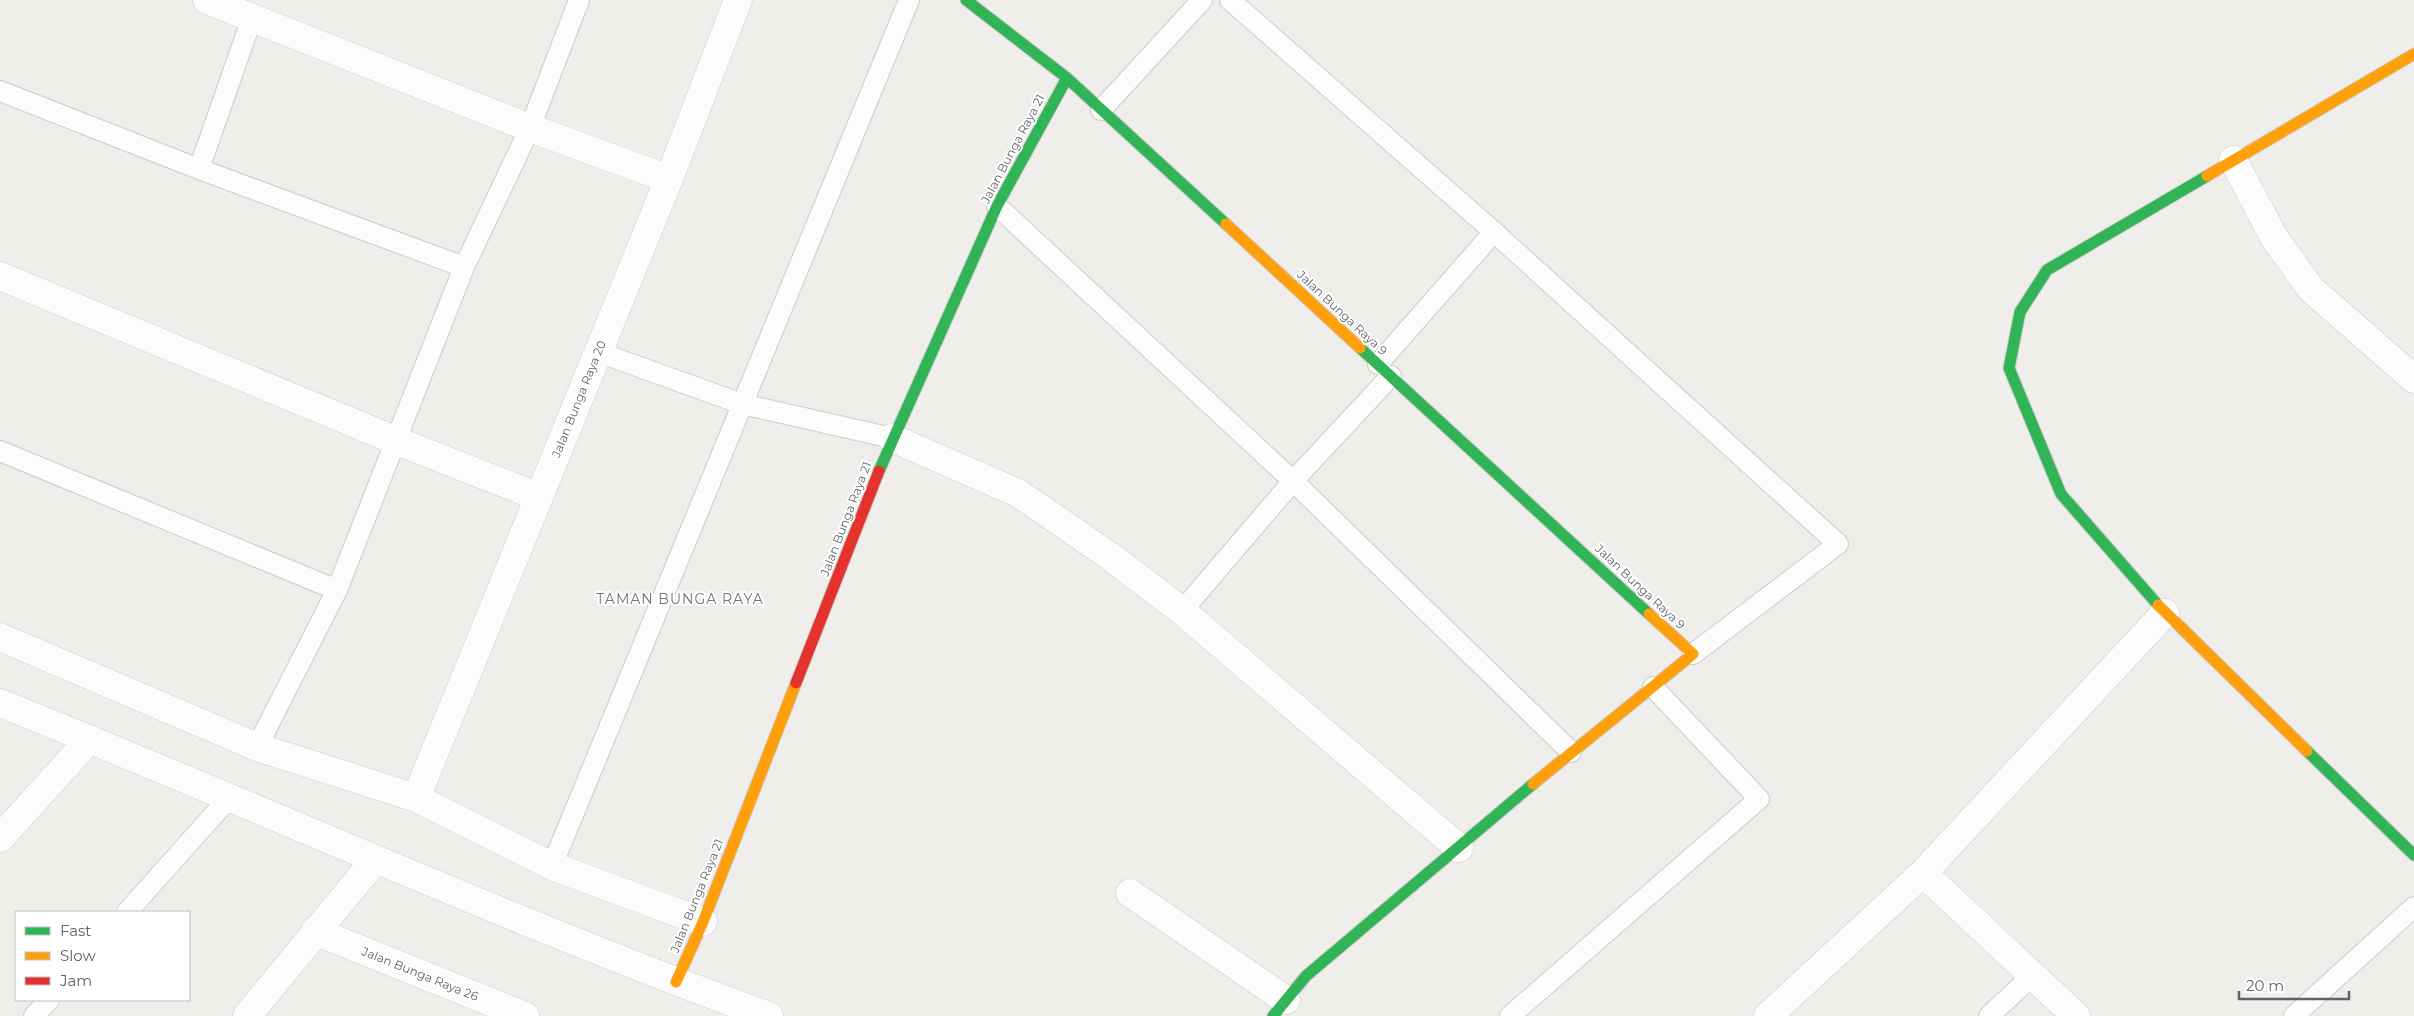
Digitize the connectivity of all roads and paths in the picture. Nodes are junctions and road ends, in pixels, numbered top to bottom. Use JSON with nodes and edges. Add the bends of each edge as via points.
{"nodes":[{"id":1,"x":207,"y":0,"type":"edge"},
{"id":2,"x":579,"y":0,"type":"edge"},
{"id":3,"x":738,"y":0,"type":"edge"},
{"id":4,"x":909,"y":0,"type":"edge"},
{"id":5,"x":966,"y":0,"type":"edge"},
{"id":6,"x":1202,"y":0,"type":"edge"},
{"id":7,"x":1230,"y":0,"type":"edge"},
{"id":8,"x":252,"y":18,"type":"junction"},
{"id":9,"x":2414,"y":54,"type":"edge"},
{"id":10,"x":1066,"y":78,"type":"junction"},
{"id":11,"x":0,"y":91,"type":"edge"},
{"id":12,"x":1101,"y":110,"type":"junction"},
{"id":13,"x":530,"y":128,"type":"junction"},
{"id":14,"x":2233,"y":160,"type":"junction"},
{"id":15,"x":199,"y":169,"type":"junction"},
{"id":16,"x":669,"y":179,"type":"junction"},
{"id":17,"x":997,"y":206,"type":"junction"},
{"id":18,"x":1494,"y":232,"type":"junction"},
{"id":19,"x":464,"y":267,"type":"junction"},
{"id":20,"x":0,"y":276,"type":"edge"},
{"id":21,"x":598,"y":352,"type":"junction"},
{"id":22,"x":1385,"y":370,"type":"junction"},
{"id":23,"x":2414,"y":379,"type":"edge"},
{"id":24,"x":742,"y":404,"type":"junction"},
{"id":25,"x":892,"y":438,"type":"junction"},
{"id":26,"x":397,"y":441,"type":"junction"},
{"id":27,"x":0,"y":451,"type":"edge"},
{"id":28,"x":1293,"y":481,"type":"junction"},
{"id":29,"x":539,"y":497,"type":"junction"},
{"id":30,"x":337,"y":590,"type":"junction"},
{"id":31,"x":1182,"y":611,"type":"junction"},
{"id":32,"x":2165,"y":613,"type":"junction"},
{"id":33,"x":0,"y":636,"type":"edge"},
{"id":34,"x":1692,"y":654,"type":"junction"},
{"id":35,"x":1653,"y":687,"type":"junction"},
{"id":36,"x":0,"y":703,"type":"edge"},
{"id":37,"x":90,"y":739,"type":"junction"},
{"id":38,"x":257,"y":747,"type":"junction"},
{"id":39,"x":1571,"y":752,"type":"junction"},
{"id":40,"x":229,"y":798,"type":"junction"},
{"id":41,"x":416,"y":798,"type":"junction"},
{"id":42,"x":0,"y":838,"type":"edge"},
{"id":43,"x":1459,"y":848,"type":"junction"},
{"id":44,"x":2414,"y":855,"type":"edge"},
{"id":45,"x":375,"y":860,"type":"junction"},
{"id":46,"x":552,"y":866,"type":"junction"},
{"id":47,"x":1923,"y":873,"type":"junction"},
{"id":48,"x":1130,"y":893,"type":"dead end"},
{"id":49,"x":2414,"y":907,"type":"edge"},
{"id":50,"x":128,"y":911,"type":"edge"},
{"id":51,"x":703,"y":922,"type":"junction"},
{"id":52,"x":315,"y":931,"type":"junction"},
{"id":53,"x":2033,"y":975,"type":"junction"},
{"id":54,"x":676,"y":982,"type":"junction"},
{"id":55,"x":48,"y":1001,"type":"edge"},
{"id":56,"x":1280,"y":1008,"type":"edge"},
{"id":57,"x":34,"y":1016,"type":"edge"},
{"id":58,"x":246,"y":1016,"type":"edge"},
{"id":59,"x":525,"y":1016,"type":"edge"},
{"id":60,"x":769,"y":1016,"type":"edge"},
{"id":61,"x":1510,"y":1016,"type":"edge"},
{"id":62,"x":1768,"y":1016,"type":"edge"},
{"id":63,"x":1989,"y":1016,"type":"edge"},
{"id":64,"x":2076,"y":1016,"type":"edge"},
{"id":65,"x":2294,"y":1016,"type":"edge"}],
"edges":[{"from":1,"to":8,"type":"street"},
{"from":2,"to":13,"type":"lane"},
{"from":3,"to":16,"type":"street","name":"Jalan Bunga Raya 20"},
{"from":4,"to":24,"type":"lane"},
{"from":5,"to":10,"type":"street","name":"Jalan Bunga Raya 9"},
{"from":6,"to":12,"type":"lane"},
{"from":7,"to":18,"type":"lane"},
{"from":8,"to":13,"type":"street"},
{"from":8,"to":15,"type":"lane"},
{"from":9,"to":14,"type":"street"},
{"from":10,"to":12,"type":"street","name":"Jalan Bunga Raya 9"},
{"from":10,"to":17,"type":"street","name":"Jalan Bunga Raya 21"},
{"from":11,"to":15,"type":"lane"},
{"from":12,"to":22,"type":"street","name":"Jalan Bunga Raya 9"},
{"from":13,"to":16,"type":"street"},
{"from":13,"to":19,"type":"lane"},
{"from":14,"to":23,"type":"street","via":[[2275,240],[2311,289]]},
{"from":14,"to":32,"type":"street","via":[[2047,270],[2020,312],[2009,368],[2061,494]]},
{"from":15,"to":19,"type":"lane"},
{"from":16,"to":21,"type":"street","name":"Jalan Bunga Raya 20"},
{"from":17,"to":25,"type":"street","name":"Jalan Bunga Raya 21"},
{"from":17,"to":28,"type":"lane"},
{"from":18,"to":22,"type":"lane"},
{"from":18,"to":34,"type":"lane","via":[[1838,544]]},
{"from":19,"to":26,"type":"lane"},
{"from":20,"to":26,"type":"street"},
{"from":21,"to":24,"type":"lane"},
{"from":21,"to":29,"type":"street","name":"Jalan Bunga Raya 20"},
{"from":22,"to":28,"type":"lane"},
{"from":22,"to":34,"type":"street","name":"Jalan Bunga Raya 9"},
{"from":24,"to":25,"type":"lane"},
{"from":24,"to":46,"type":"lane"},
{"from":25,"to":31,"type":"street","via":[[1018,494],[1111,557]]},
{"from":25,"to":51,"type":"street","name":"Jalan Bunga Raya 21"},
{"from":26,"to":29,"type":"street"},
{"from":26,"to":30,"type":"lane"},
{"from":27,"to":30,"type":"lane"},
{"from":28,"to":31,"type":"lane"},
{"from":28,"to":39,"type":"lane"},
{"from":29,"to":41,"type":"street","name":"Jalan Bunga Raya 20"},
{"from":30,"to":38,"type":"lane"},
{"from":31,"to":43,"type":"street"},
{"from":32,"to":44,"type":"street"},
{"from":32,"to":47,"type":"street"},
{"from":33,"to":38,"type":"street"},
{"from":34,"to":35,"type":"street"},
{"from":35,"to":39,"type":"street"},
{"from":35,"to":61,"type":"lane","via":[[1759,799]]},
{"from":36,"to":37,"type":"street"},
{"from":37,"to":40,"type":"street"},
{"from":37,"to":42,"type":"street"},
{"from":38,"to":41,"type":"street"},
{"from":39,"to":43,"type":"street"},
{"from":40,"to":45,"type":"street"},
{"from":40,"to":50,"type":"lane"},
{"from":41,"to":46,"type":"street"},
{"from":43,"to":56,"type":"street","via":[[1306,976]]},
{"from":45,"to":52,"type":"street"},
{"from":45,"to":54,"type":"street"},
{"from":46,"to":51,"type":"street"},
{"from":47,"to":53,"type":"street"},
{"from":47,"to":62,"type":"street"},
{"from":48,"to":56,"type":"street"},
{"from":49,"to":65,"type":"lane"},
{"from":51,"to":54,"type":"street","name":"Jalan Bunga Raya 21"},
{"from":52,"to":58,"type":"street"},
{"from":52,"to":59,"type":"street","name":"Jalan Bunga Raya 26"},
{"from":53,"to":63,"type":"lane"},
{"from":53,"to":64,"type":"street"},
{"from":54,"to":60,"type":"street"},
{"from":55,"to":57,"type":"lane"}]}
